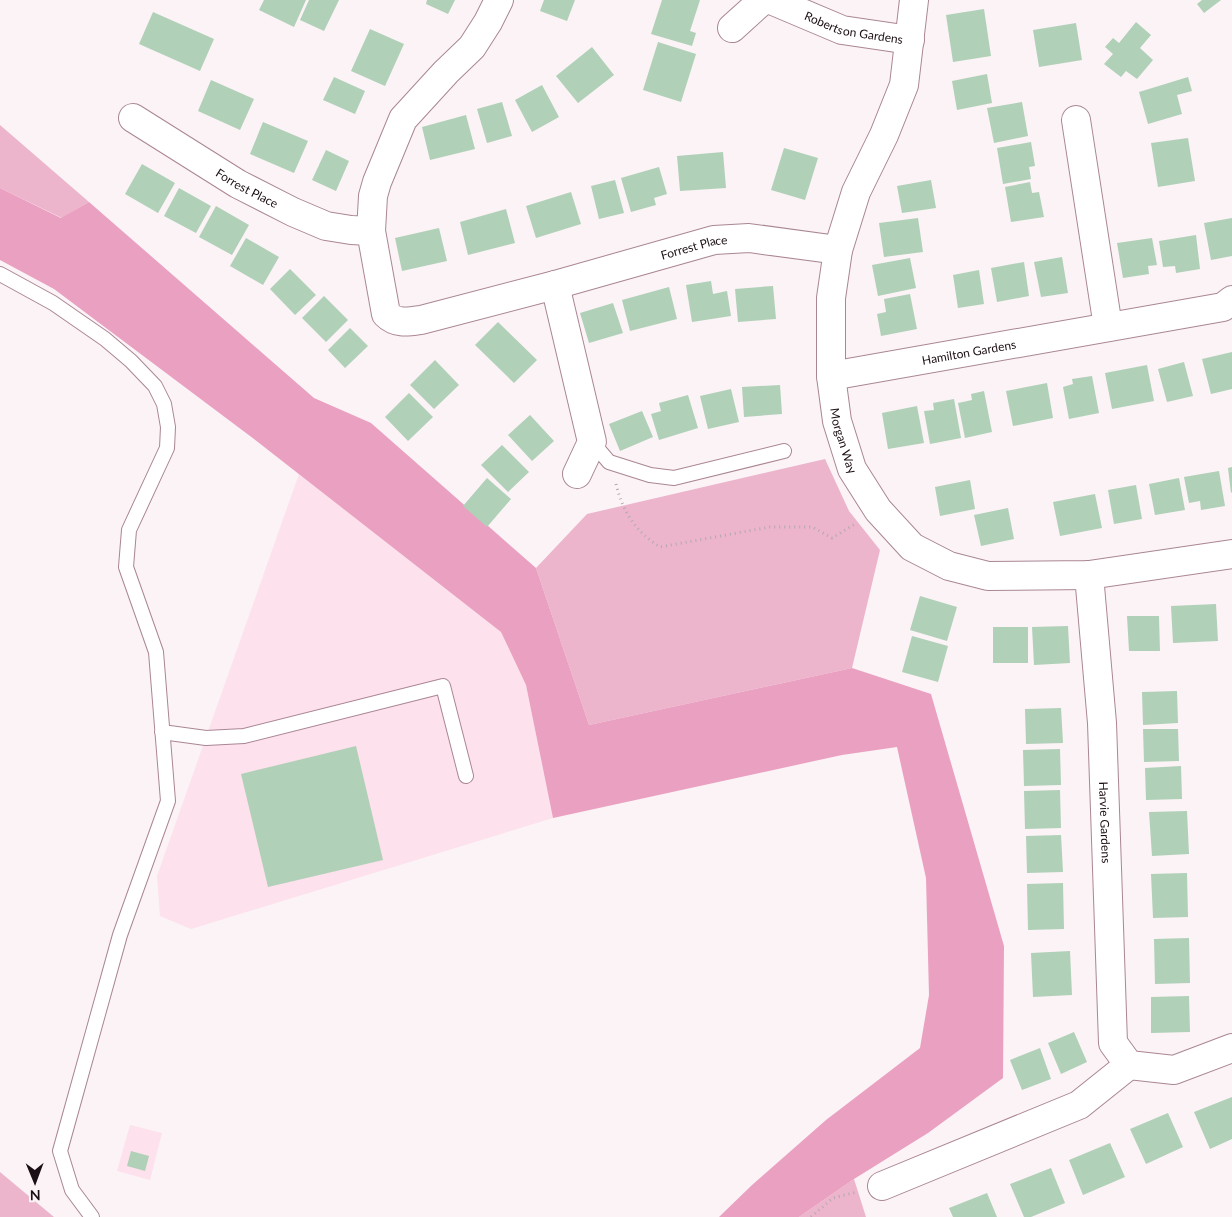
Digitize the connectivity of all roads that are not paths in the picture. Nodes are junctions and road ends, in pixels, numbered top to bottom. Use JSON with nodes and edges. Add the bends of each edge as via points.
{"nodes":[{"id":1,"x":499,"y":0,"type":"edge"},
{"id":2,"x":763,"y":0,"type":"edge"},
{"id":3,"x":771,"y":0,"type":"edge"},
{"id":4,"x":914,"y":0,"type":"edge"},
{"id":5,"x":732,"y":28,"type":"dead end"},
{"id":6,"x":910,"y":40,"type":"junction"},
{"id":7,"x":133,"y":118,"type":"dead end"},
{"id":8,"x":1076,"y":120,"type":"dead end"},
{"id":9,"x":371,"y":230,"type":"junction"},
{"id":10,"x":838,"y":250,"type":"junction"},
{"id":11,"x":0,"y":274,"type":"edge"},
{"id":12,"x":555,"y":285,"type":"junction"},
{"id":13,"x":1232,"y":300,"type":"edge"},
{"id":14,"x":1108,"y":327,"type":"junction"},
{"id":15,"x":830,"y":376,"type":"junction"},
{"id":16,"x":784,"y":451,"type":"dead end"},
{"id":17,"x":601,"y":452,"type":"junction"},
{"id":18,"x":577,"y":474,"type":"dead end"},
{"id":19,"x":1232,"y":554,"type":"edge"},
{"id":20,"x":1090,"y":574,"type":"junction"},
{"id":21,"x":162,"y":732,"type":"junction"},
{"id":22,"x":466,"y":776,"type":"dead end"},
{"id":23,"x":1232,"y":1048,"type":"edge"},
{"id":24,"x":1129,"y":1065,"type":"junction"},
{"id":25,"x":882,"y":1186,"type":"road end"},
{"id":26,"x":92,"y":1217,"type":"edge"}],
"edges":[{"from":1,"to":9,"type":"street","name":"Forrest Place","via":[[472,47],[403,119],[377,182]]},
{"from":2,"to":5,"type":"street"},
{"from":3,"to":6,"type":"street","name":"Robertson Gardens","via":[[842,30]]},
{"from":4,"to":6,"type":"street","name":"Morgan Way"},
{"from":6,"to":10,"type":"street","name":"Morgan Way","via":[[904,85],[856,192]]},
{"from":7,"to":9,"type":"street","name":"Forrest Place","via":[[238,184],[293,212],[326,226]]},
{"from":8,"to":14,"type":"street"},
{"from":9,"to":12,"type":"street","name":"Forrest Place","via":[[386,314],[399,322],[420,320]]},
{"from":10,"to":12,"type":"street","name":"Forrest Place","via":[[749,238],[714,240]]},
{"from":10,"to":15,"type":"street","name":"Morgan Way","via":[[831,298]]},
{"from":11,"to":21,"type":"lane","via":[[53,303],[105,339],[154,386],[164,404],[167,448],[129,530],[126,567],[156,652]]},
{"from":12,"to":17,"type":"street"},
{"from":13,"to":14,"type":"street","name":"Hamilton Gardens","via":[[1223,307]]},
{"from":14,"to":15,"type":"street","name":"Hamilton Gardens"},
{"from":15,"to":20,"type":"street","name":"Morgan Way","via":[[837,421],[852,469],[878,510],[912,546],[949,566],[988,576]]},
{"from":16,"to":17,"type":"lane","via":[[674,478],[650,476]]},
{"from":17,"to":18,"type":"street"},
{"from":19,"to":20,"type":"street","name":"Morgan Way"},
{"from":20,"to":24,"type":"street","name":"Harvie Gardens","via":[[1102,722],[1113,1044]]},
{"from":21,"to":22,"type":"lane","via":[[206,738],[244,736],[443,686]]},
{"from":21,"to":26,"type":"lane","via":[[168,801],[120,935],[60,1151],[72,1190]]},
{"from":23,"to":24,"type":"street","via":[[1174,1070]]},
{"from":24,"to":25,"type":"street","via":[[1079,1104]]}]}
